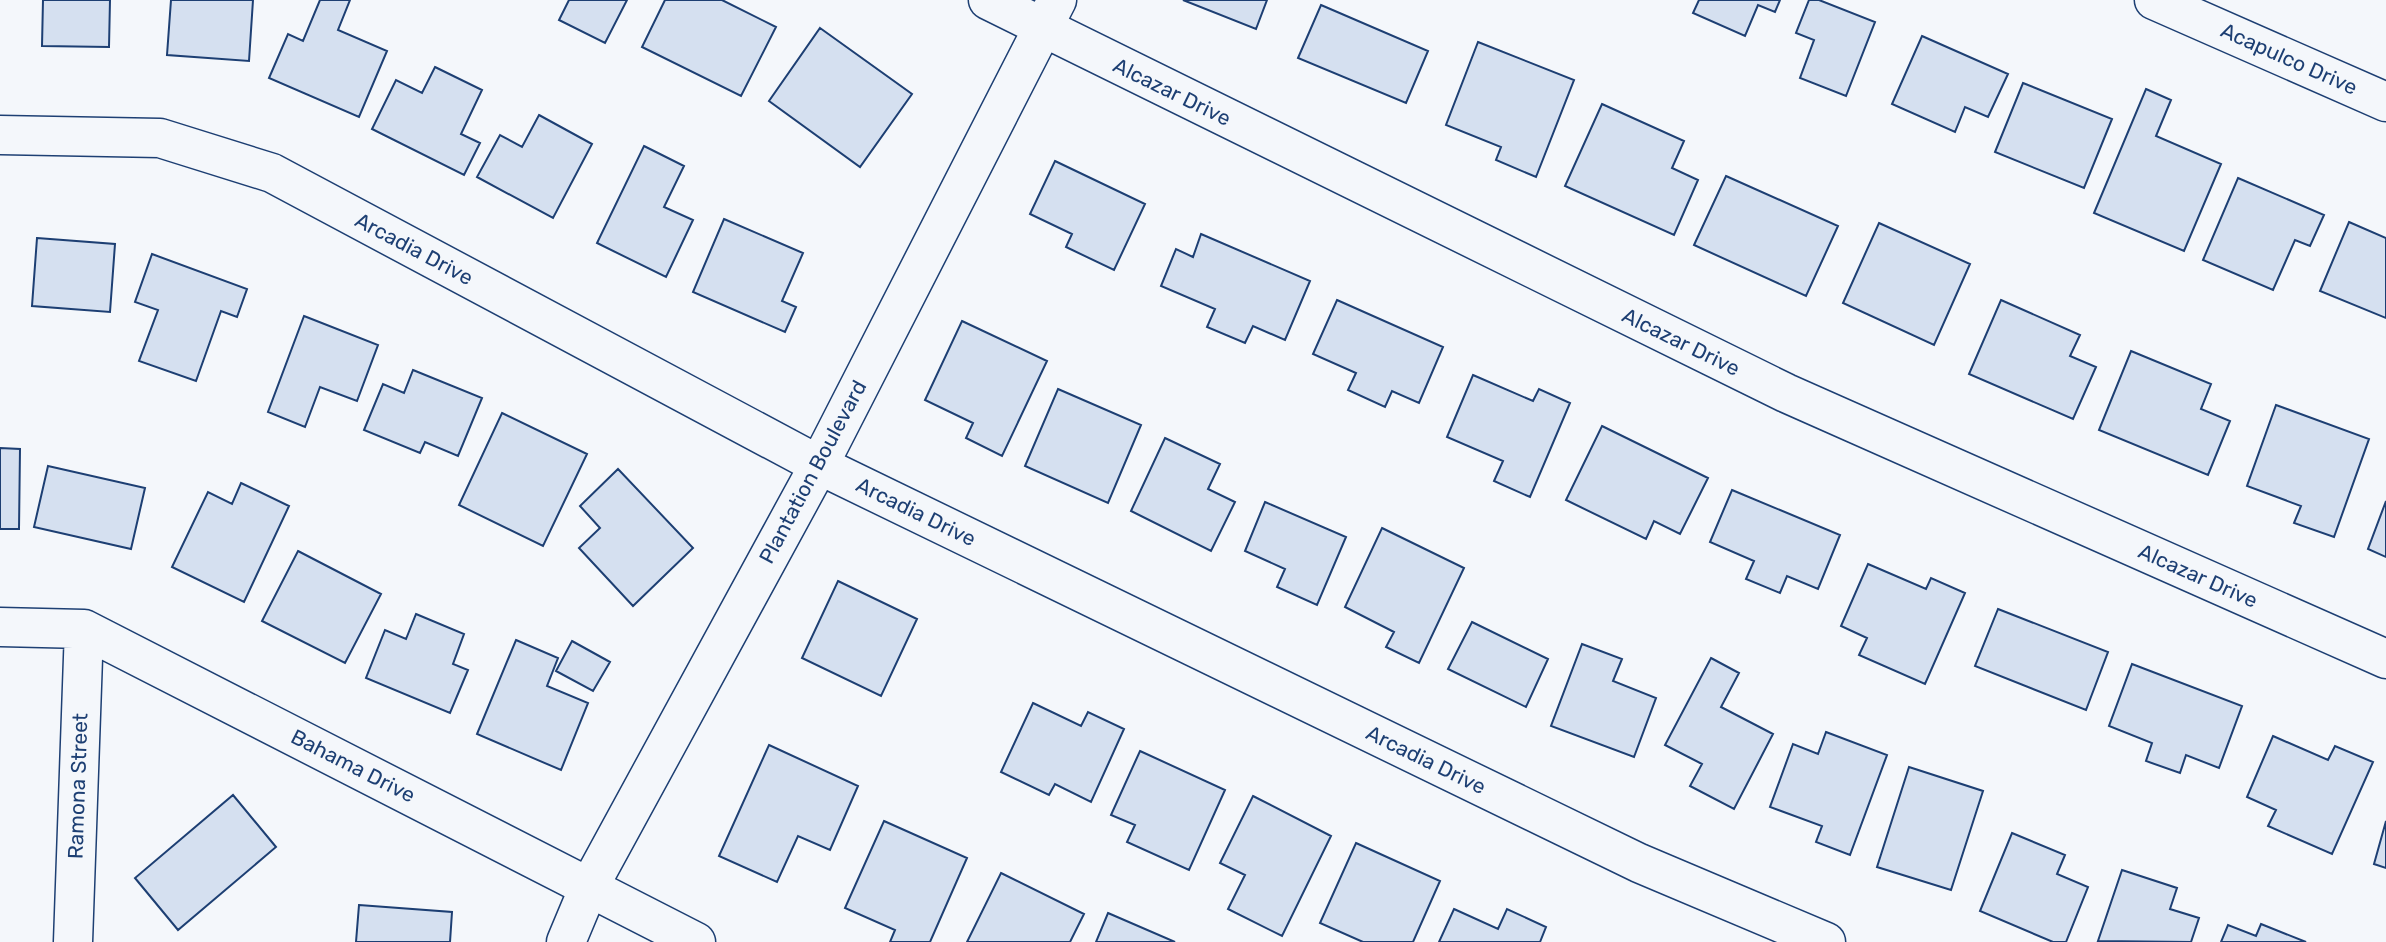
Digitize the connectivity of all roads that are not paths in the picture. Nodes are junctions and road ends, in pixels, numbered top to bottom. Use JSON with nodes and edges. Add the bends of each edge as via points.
{"nodes":[{"id":1,"x":988,"y":0,"type":"edge"},
{"id":2,"x":2154,"y":0,"type":"edge"},
{"id":3,"x":1050,"y":14,"type":"edge"},
{"id":4,"x":2386,"y":102,"type":"edge"},
{"id":5,"x":0,"y":135,"type":"edge"},
{"id":6,"x":819,"y":465,"type":"junction"},
{"id":7,"x":0,"y":627,"type":"edge"},
{"id":8,"x":84,"y":629,"type":"junction"},
{"id":9,"x":2386,"y":659,"type":"edge"},
{"id":10,"x":589,"y":887,"type":"junction"},
{"id":11,"x":73,"y":942,"type":"edge"},
{"id":12,"x":566,"y":942,"type":"edge"},
{"id":13,"x":696,"y":942,"type":"edge"},
{"id":14,"x":1826,"y":942,"type":"edge"}],
"edges":[{"from":1,"to":3,"type":"street","name":"Alcazar Drive"},
{"from":2,"to":4,"type":"street","name":"Acapulco Drive"},
{"from":3,"to":6,"type":"street","name":"Plantation Boulevard"},
{"from":3,"to":9,"type":"street","name":"Alcazar Drive","via":[[1786,393]]},
{"from":5,"to":6,"type":"street","name":"Arcadia Drive","via":[[160,138],[272,173]]},
{"from":6,"to":10,"type":"street","name":"Plantation Boulevard"},
{"from":6,"to":14,"type":"street","name":"Arcadia Drive","via":[[1639,863]]},
{"from":7,"to":8,"type":"street","name":"Bahama Drive"},
{"from":8,"to":10,"type":"street","name":"Bahama Drive"},
{"from":8,"to":11,"type":"street","name":"Ramona Street"},
{"from":10,"to":12,"type":"street","name":"Plantation Boulevard"},
{"from":10,"to":13,"type":"street","name":"Bahama Drive"}]}
